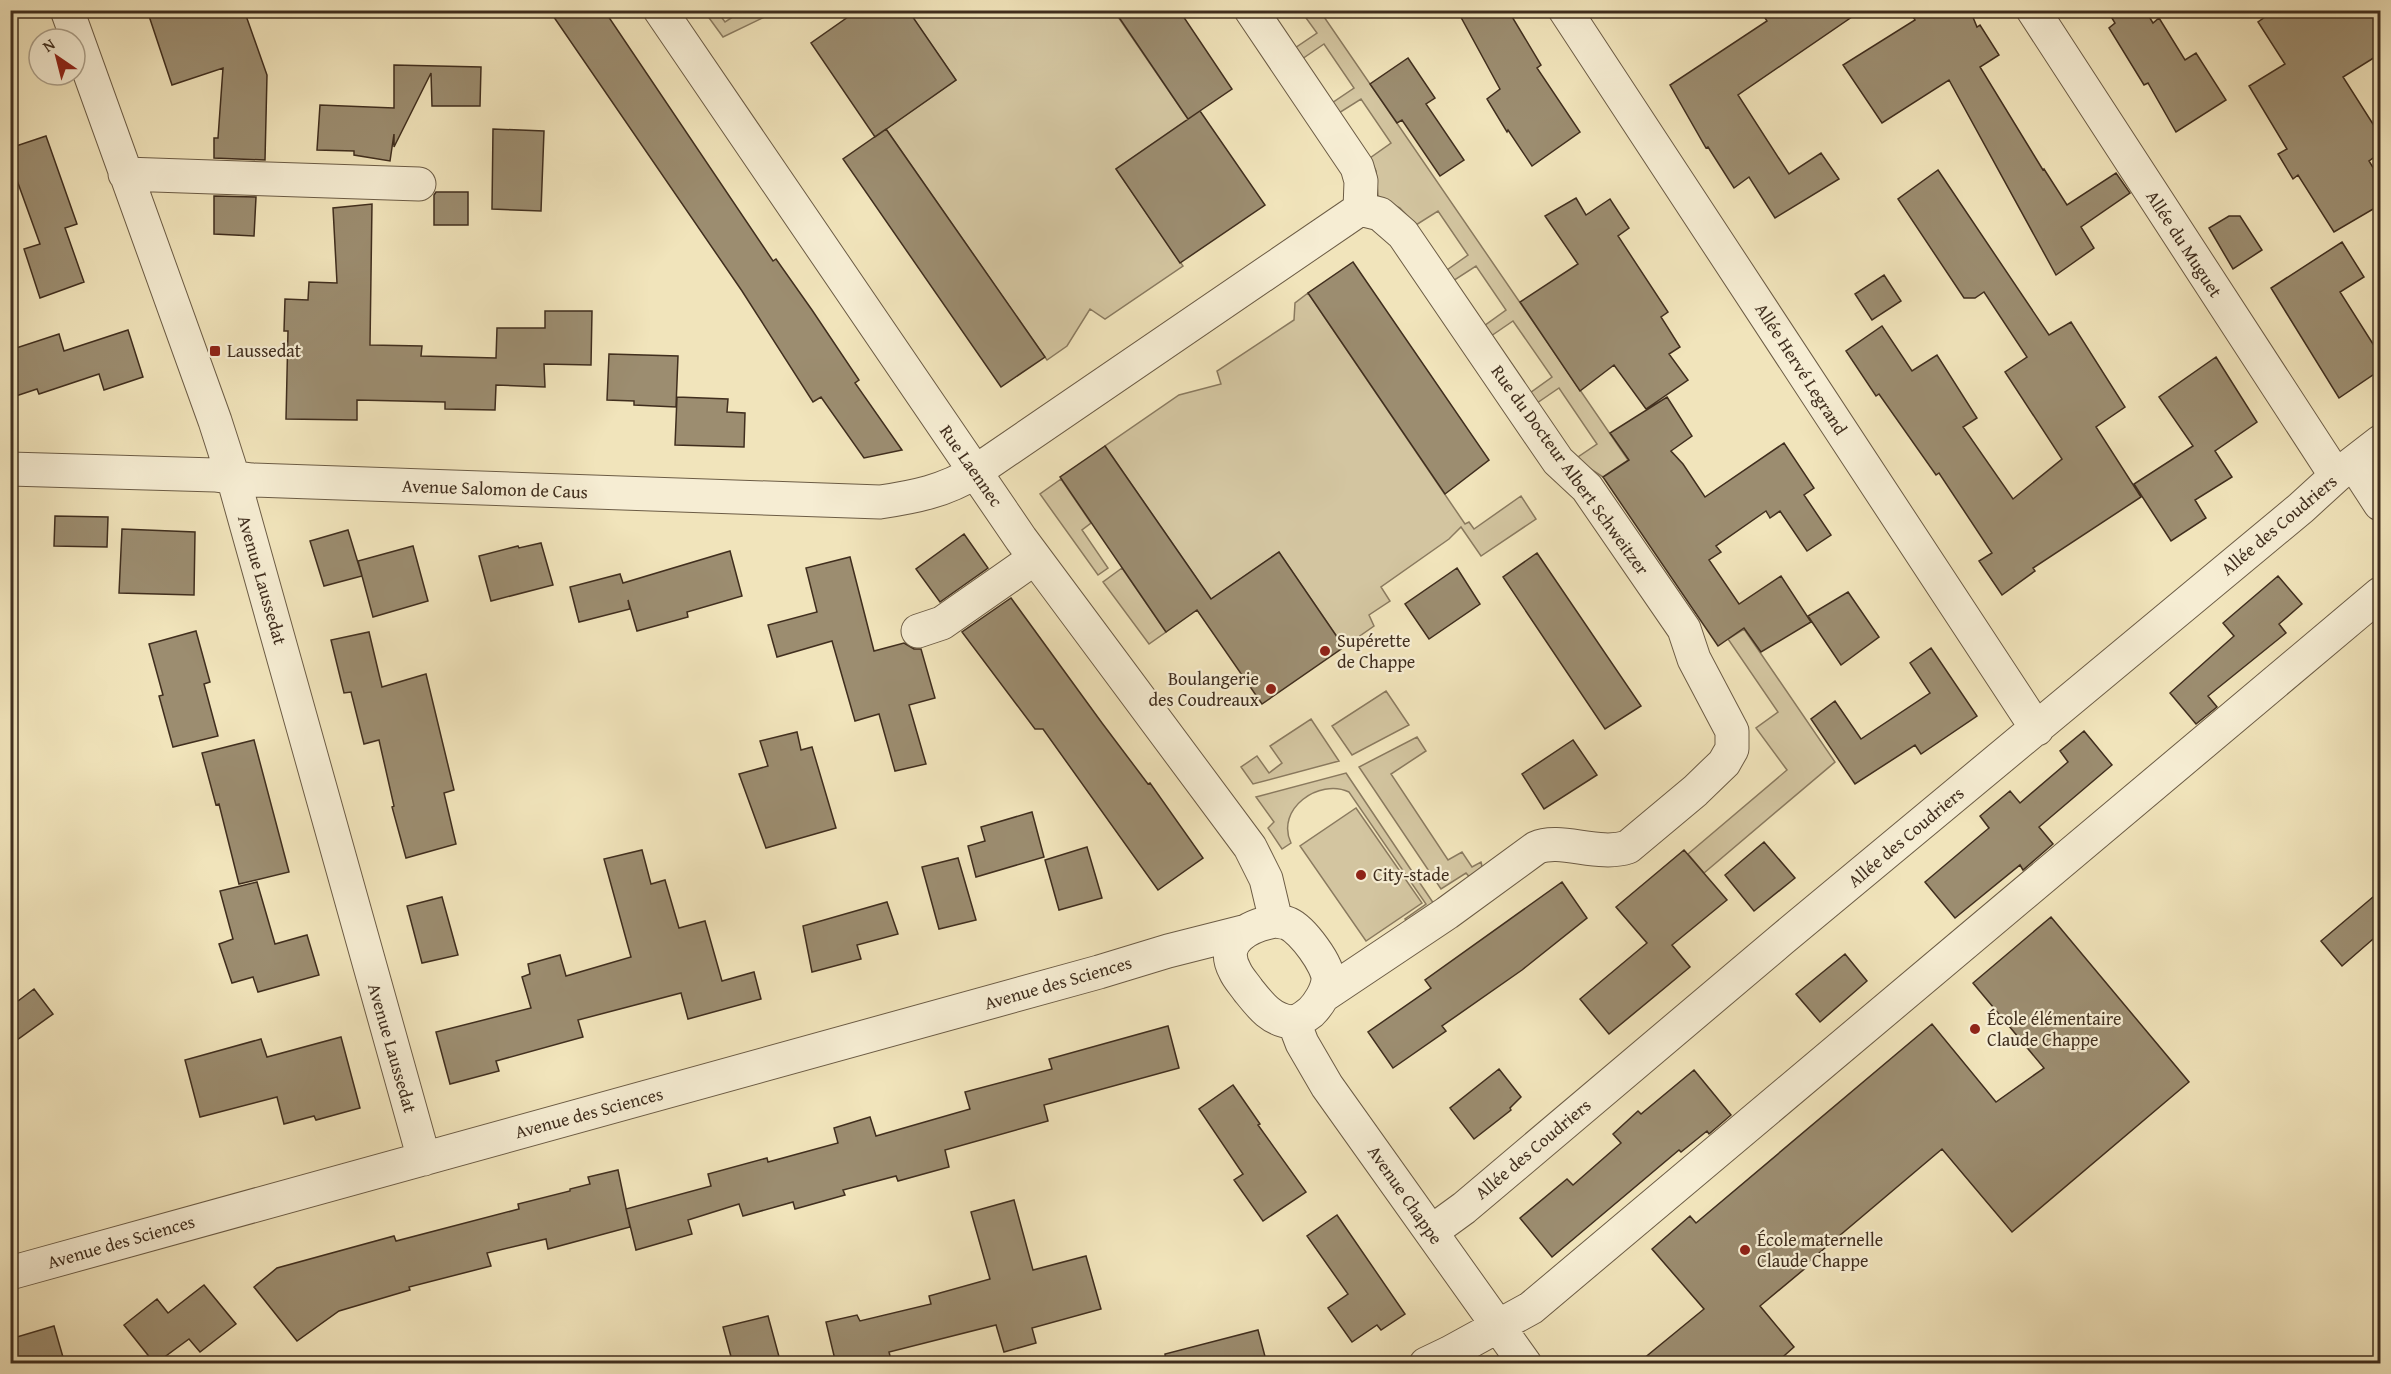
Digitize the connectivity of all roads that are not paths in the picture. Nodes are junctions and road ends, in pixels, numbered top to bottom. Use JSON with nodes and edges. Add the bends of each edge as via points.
{"nodes":[{"id":1,"x":67,"y":10,"type":"edge"},
{"id":2,"x":1251,"y":10,"type":"edge"},
{"id":3,"x":1564,"y":10,"type":"edge"},
{"id":4,"x":2032,"y":10,"type":"edge"},
{"id":5,"x":663,"y":12,"type":"edge"},
{"id":6,"x":125,"y":174,"type":"junction"},
{"id":7,"x":419,"y":184,"type":"dead end"},
{"id":8,"x":1360,"y":209,"type":"junction"},
{"id":9,"x":2380,"y":442,"type":"edge"},
{"id":10,"x":10,"y":469,"type":"edge"},
{"id":11,"x":2345,"y":470,"type":"junction"},
{"id":12,"x":975,"y":472,"type":"junction"},
{"id":13,"x":233,"y":477,"type":"junction"},
{"id":14,"x":2380,"y":504,"type":"edge"},
{"id":15,"x":1035,"y":558,"type":"junction"},
{"id":16,"x":2380,"y":594,"type":"edge"},
{"id":17,"x":918,"y":631,"type":"dead end"},
{"id":18,"x":2037,"y":729,"type":"junction"},
{"id":19,"x":1276,"y":921,"type":"junction"},
{"id":20,"x":1243,"y":933,"type":"junction"},
{"id":21,"x":1168,"y":951,"type":"junction"},
{"id":22,"x":1234,"y":970,"type":"junction"},
{"id":23,"x":1323,"y":996,"type":"junction"},
{"id":24,"x":1294,"y":1022,"type":"junction"},
{"id":25,"x":424,"y":1159,"type":"junction"},
{"id":26,"x":1431,"y":1232,"type":"junction"},
{"id":27,"x":10,"y":1273,"type":"edge"},
{"id":28,"x":1498,"y":1327,"type":"junction"},
{"id":29,"x":1426,"y":1364,"type":"edge"},
{"id":30,"x":1525,"y":1364,"type":"edge"}],
"edges":[{"from":1,"to":6,"type":"street","name":"Avenue Laussedat"},
{"from":2,"to":8,"type":"street","via":[[1357,167]]},
{"from":3,"to":18,"type":"street","name":"Allée Hervé Legrand"},
{"from":4,"to":11,"type":"street","name":"Allée du Muguet"},
{"from":5,"to":12,"type":"street","name":"Rue Laennec"},
{"from":6,"to":7,"type":"street"},
{"from":6,"to":13,"type":"street","name":"Avenue Laussedat"},
{"from":8,"to":12,"type":"street","name":"Avenue Salomon de Caus"},
{"from":8,"to":23,"type":"street","name":"Rue du Docteur Albert Schweitzer","via":[[1380,214],[1403,234],[1558,461],[1587,488],[1684,629],[1694,659],[1732,731],[1732,749],[1724,763],[1695,791],[1628,847],[1616,851],[1541,846],[1502,861],[1448,913]]},
{"from":9,"to":11,"type":"street","name":"Allée des Coudriers"},
{"from":10,"to":13,"type":"street","name":"Avenue Salomon de Caus"},
{"from":11,"to":14,"type":"street","name":"Allée du Muguet"},
{"from":11,"to":18,"type":"street","name":"Allée des Coudriers"},
{"from":12,"to":13,"type":"street","name":"Avenue Salomon de Caus","via":[[956,484],[924,495],[880,502]]},
{"from":12,"to":15,"type":"street","name":"Rue Laennec"},
{"from":13,"to":25,"type":"street","name":"Avenue Laussedat"},
{"from":15,"to":17,"type":"street","via":[[942,623]]},
{"from":15,"to":19,"type":"street","name":"Rue Laennec","via":[[1250,847],[1266,879]]},
{"from":16,"to":28,"type":"street","via":[[1537,1302]]},
{"from":18,"to":26,"type":"street","name":"Allée des Coudriers"},
{"from":19,"to":20,"type":"street","via":[[1258,924]]},
{"from":19,"to":23,"type":"street","via":[[1299,931],[1326,969],[1328,979]]},
{"from":20,"to":21,"type":"street","name":"Avenue des Sciences"},
{"from":20,"to":22,"type":"street","via":[[1233,943]]},
{"from":21,"to":22,"type":"street"},
{"from":21,"to":25,"type":"street","name":"Avenue des Sciences"},
{"from":22,"to":24,"type":"street","via":[[1264,1010]]},
{"from":23,"to":24,"type":"street","via":[[1306,1016]]},
{"from":24,"to":26,"type":"street","name":"Avenue Chappe","via":[[1328,1086]]},
{"from":25,"to":27,"type":"street","name":"Avenue des Sciences"},
{"from":26,"to":28,"type":"street","name":"Avenue Chappe"},
{"from":28,"to":29,"type":"street"},
{"from":28,"to":30,"type":"street","name":"Avenue Chappe"}]}
